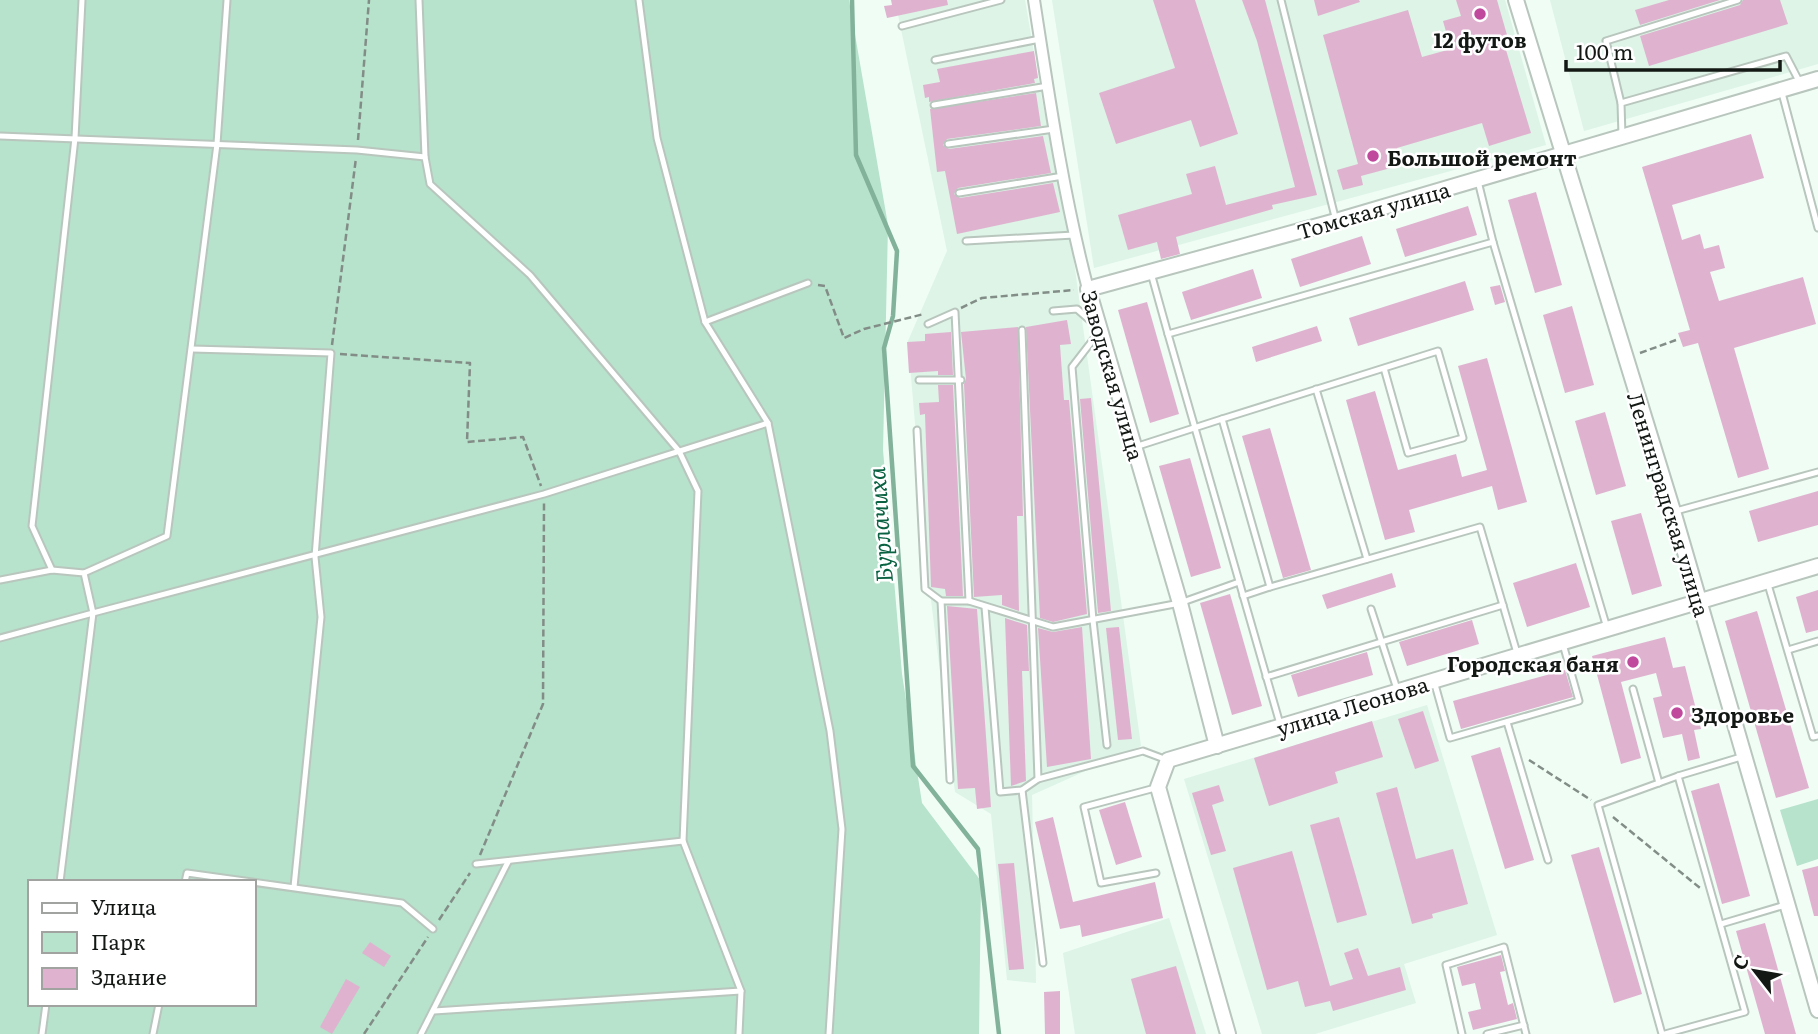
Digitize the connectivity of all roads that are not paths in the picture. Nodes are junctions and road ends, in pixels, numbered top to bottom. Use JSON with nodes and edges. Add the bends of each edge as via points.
{"nodes":[{"id":1,"x":82,"y":0,"type":"edge"},
{"id":2,"x":227,"y":0,"type":"edge"},
{"id":3,"x":419,"y":0,"type":"edge"},
{"id":4,"x":639,"y":0,"type":"edge"},
{"id":5,"x":1001,"y":0,"type":"edge"},
{"id":6,"x":1034,"y":0,"type":"edge"},
{"id":7,"x":1280,"y":0,"type":"edge"},
{"id":8,"x":1516,"y":0,"type":"edge"},
{"id":9,"x":1738,"y":0,"type":"edge"},
{"id":10,"x":902,"y":26,"type":"dead end"},
{"id":11,"x":1040,"y":39,"type":"junction"},
{"id":12,"x":935,"y":60,"type":"dead end"},
{"id":13,"x":1818,"y":79,"type":"edge"},
{"id":14,"x":1800,"y":84,"type":"junction"},
{"id":15,"x":1048,"y":86,"type":"junction"},
{"id":16,"x":1781,"y":90,"type":"junction"},
{"id":17,"x":1622,"y":103,"type":"junction"},
{"id":18,"x":934,"y":105,"type":"dead end"},
{"id":19,"x":1054,"y":129,"type":"junction"},
{"id":20,"x":0,"y":136,"type":"edge"},
{"id":21,"x":1622,"y":136,"type":"junction"},
{"id":22,"x":75,"y":138,"type":"junction"},
{"id":23,"x":217,"y":144,"type":"junction"},
{"id":24,"x":948,"y":144,"type":"dead end"},
{"id":25,"x":1561,"y":155,"type":"junction"},
{"id":26,"x":425,"y":157,"type":"junction"},
{"id":27,"x":1063,"y":176,"type":"junction"},
{"id":28,"x":1478,"y":178,"type":"junction"},
{"id":29,"x":960,"y":193,"type":"dead end"},
{"id":30,"x":1336,"y":221,"type":"junction"},
{"id":31,"x":1818,"y":228,"type":"edge"},
{"id":32,"x":1074,"y":235,"type":"junction"},
{"id":33,"x":965,"y":241,"type":"dead end"},
{"id":34,"x":1493,"y":242,"type":"junction"},
{"id":35,"x":1150,"y":272,"type":"junction"},
{"id":36,"x":808,"y":283,"type":"road end"},
{"id":37,"x":1088,"y":289,"type":"junction"},
{"id":38,"x":1053,"y":311,"type":"dead end"},
{"id":39,"x":705,"y":322,"type":"junction"},
{"id":40,"x":928,"y":324,"type":"dead end"},
{"id":41,"x":1021,"y":330,"type":"dead end"},
{"id":42,"x":1101,"y":330,"type":"junction"},
{"id":43,"x":1168,"y":334,"type":"junction"},
{"id":44,"x":192,"y":349,"type":"junction"},
{"id":45,"x":1384,"y":368,"type":"junction"},
{"id":46,"x":919,"y":380,"type":"dead end"},
{"id":47,"x":961,"y":380,"type":"junction"},
{"id":48,"x":1316,"y":389,"type":"junction"},
{"id":49,"x":1222,"y":419,"type":"junction"},
{"id":50,"x":768,"y":423,"type":"junction"},
{"id":51,"x":1195,"y":428,"type":"junction"},
{"id":52,"x":918,"y":430,"type":"dead end"},
{"id":53,"x":1135,"y":447,"type":"junction"},
{"id":54,"x":679,"y":451,"type":"junction"},
{"id":55,"x":1818,"y":472,"type":"edge"},
{"id":56,"x":1673,"y":511,"type":"junction"},
{"id":57,"x":315,"y":557,"type":"junction"},
{"id":58,"x":1367,"y":559,"type":"junction"},
{"id":59,"x":1818,"y":566,"type":"edge"},
{"id":60,"x":52,"y":570,"type":"junction"},
{"id":61,"x":84,"y":573,"type":"junction"},
{"id":62,"x":0,"y":580,"type":"edge"},
{"id":63,"x":1768,"y":581,"type":"junction"},
{"id":64,"x":1239,"y":582,"type":"junction"},
{"id":65,"x":1270,"y":587,"type":"junction"},
{"id":66,"x":1243,"y":596,"type":"junction"},
{"id":67,"x":941,"y":601,"type":"junction"},
{"id":68,"x":970,"y":601,"type":"junction"},
{"id":69,"x":1700,"y":602,"type":"junction"},
{"id":70,"x":1180,"y":603,"type":"junction"},
{"id":71,"x":1503,"y":605,"type":"junction"},
{"id":72,"x":985,"y":607,"type":"junction"},
{"id":73,"x":1371,"y":609,"type":"dead end"},
{"id":74,"x":93,"y":612,"type":"junction"},
{"id":75,"x":1033,"y":620,"type":"junction"},
{"id":76,"x":1093,"y":620,"type":"junction"},
{"id":77,"x":1608,"y":629,"type":"junction"},
{"id":78,"x":0,"y":638,"type":"edge"},
{"id":79,"x":1381,"y":641,"type":"junction"},
{"id":80,"x":1818,"y":641,"type":"edge"},
{"id":81,"x":1563,"y":642,"type":"junction"},
{"id":82,"x":1788,"y":650,"type":"junction"},
{"id":83,"x":1518,"y":656,"type":"junction"},
{"id":84,"x":1266,"y":677,"type":"junction"},
{"id":85,"x":1434,"y":681,"type":"junction"},
{"id":86,"x":1633,"y":689,"type":"dead end"},
{"id":87,"x":1398,"y":692,"type":"junction"},
{"id":88,"x":1507,"y":722,"type":"junction"},
{"id":89,"x":1281,"y":726,"type":"junction"},
{"id":90,"x":1818,"y":736,"type":"edge"},
{"id":91,"x":1107,"y":745,"type":"dead end"},
{"id":92,"x":1217,"y":746,"type":"junction"},
{"id":93,"x":1744,"y":757,"type":"junction"},
{"id":94,"x":1168,"y":760,"type":"junction"},
{"id":95,"x":1678,"y":776,"type":"junction"},
{"id":96,"x":1038,"y":779,"type":"junction"},
{"id":97,"x":950,"y":780,"type":"dead end"},
{"id":98,"x":1660,"y":783,"type":"junction"},
{"id":99,"x":1158,"y":787,"type":"junction"},
{"id":100,"x":1023,"y":790,"type":"junction"},
{"id":101,"x":682,"y":841,"type":"junction"},
{"id":102,"x":1548,"y":860,"type":"dead end"},
{"id":103,"x":508,"y":862,"type":"junction"},
{"id":104,"x":476,"y":863,"type":"dead end"},
{"id":105,"x":1156,"y":873,"type":"dead end"},
{"id":106,"x":61,"y":880,"type":"edge"},
{"id":107,"x":185,"y":880,"type":"edge"},
{"id":108,"x":240,"y":880,"type":"edge"},
{"id":109,"x":256,"y":882,"type":"edge"},
{"id":110,"x":294,"y":887,"type":"junction"},
{"id":111,"x":1787,"y":904,"type":"junction"},
{"id":112,"x":1721,"y":924,"type":"junction"},
{"id":113,"x":433,"y":929,"type":"dead end"},
{"id":114,"x":1043,"y":964,"type":"dead end"},
{"id":115,"x":741,"y":991,"type":"junction"},
{"id":116,"x":46,"y":1006,"type":"edge"},
{"id":117,"x":159,"y":1006,"type":"edge"},
{"id":118,"x":1818,"y":1010,"type":"edge"},
{"id":119,"x":434,"y":1012,"type":"junction"},
{"id":120,"x":1524,"y":1025,"type":"junction"},
{"id":121,"x":42,"y":1034,"type":"edge"},
{"id":122,"x":153,"y":1034,"type":"edge"},
{"id":123,"x":421,"y":1034,"type":"edge"},
{"id":124,"x":739,"y":1034,"type":"edge"},
{"id":125,"x":829,"y":1034,"type":"edge"},
{"id":126,"x":1228,"y":1034,"type":"edge"},
{"id":127,"x":1462,"y":1034,"type":"edge"},
{"id":128,"x":1488,"y":1034,"type":"edge"},
{"id":129,"x":1526,"y":1034,"type":"edge"},
{"id":130,"x":1663,"y":1034,"type":"edge"}],
"edges":[{"from":1,"to":22,"type":"lane"},
{"from":2,"to":23,"type":"lane"},
{"from":3,"to":26,"type":"lane"},
{"from":4,"to":39,"type":"lane","via":[[657,138]]},
{"from":5,"to":10,"type":"lane"},
{"from":6,"to":11,"type":"street","name":"Заводская улица"},
{"from":7,"to":30,"type":"lane"},
{"from":8,"to":25,"type":"street","name":"Ленинградская улица"},
{"from":9,"to":17,"type":"lane","via":[[1606,41]]},
{"from":11,"to":12,"type":"lane"},
{"from":11,"to":15,"type":"street","name":"Заводская улица"},
{"from":13,"to":14,"type":"street","name":"Томская улица"},
{"from":14,"to":16,"type":"street","name":"Томская улица"},
{"from":14,"to":17,"type":"lane","via":[[1786,56]]},
{"from":15,"to":18,"type":"lane"},
{"from":15,"to":19,"type":"street","name":"Заводская улица"},
{"from":16,"to":21,"type":"street","name":"Томская улица"},
{"from":16,"to":31,"type":"lane"},
{"from":17,"to":21,"type":"lane"},
{"from":19,"to":24,"type":"lane"},
{"from":19,"to":27,"type":"street","name":"Заводская улица"},
{"from":20,"to":22,"type":"lane"},
{"from":21,"to":25,"type":"street","name":"Томская улица"},
{"from":22,"to":23,"type":"lane"},
{"from":22,"to":60,"type":"lane","via":[[32,526]]},
{"from":23,"to":26,"type":"lane"},
{"from":23,"to":44,"type":"lane"},
{"from":25,"to":28,"type":"street","name":"Томская улица"},
{"from":25,"to":56,"type":"street","name":"Ленинградская улица"},
{"from":26,"to":54,"type":"lane","via":[[430,184],[530,275]]},
{"from":27,"to":29,"type":"lane"},
{"from":27,"to":32,"type":"street","name":"Заводская улица"},
{"from":28,"to":30,"type":"street","name":"Томская улица"},
{"from":28,"to":34,"type":"lane"},
{"from":30,"to":35,"type":"street","name":"Томская улица"},
{"from":32,"to":33,"type":"lane"},
{"from":32,"to":37,"type":"street","name":"Заводская улица"},
{"from":34,"to":43,"type":"lane"},
{"from":34,"to":77,"type":"lane"},
{"from":35,"to":37,"type":"street","name":"Томская улица"},
{"from":35,"to":43,"type":"lane"},
{"from":36,"to":39,"type":"lane"},
{"from":37,"to":42,"type":"street","name":"Заводская улица"},
{"from":38,"to":42,"type":"lane","via":[[1077,309]]},
{"from":39,"to":50,"type":"lane"},
{"from":40,"to":47,"type":"lane","via":[[955,312]]},
{"from":41,"to":75,"type":"lane"},
{"from":42,"to":53,"type":"street","name":"Заводская улица"},
{"from":42,"to":76,"type":"lane","via":[[1072,368]]},
{"from":43,"to":51,"type":"lane"},
{"from":44,"to":57,"type":"lane","via":[[331,353]]},
{"from":44,"to":61,"type":"lane","via":[[167,536]]},
{"from":45,"to":45,"type":"lane","via":[[1438,351],[1463,438],[1408,453]]},
{"from":45,"to":48,"type":"lane"},
{"from":46,"to":47,"type":"lane"},
{"from":47,"to":68,"type":"lane"},
{"from":48,"to":49,"type":"lane"},
{"from":48,"to":58,"type":"lane"},
{"from":49,"to":51,"type":"lane"},
{"from":49,"to":65,"type":"lane"},
{"from":50,"to":54,"type":"lane"},
{"from":50,"to":125,"type":"lane","via":[[830,730],[842,829]]},
{"from":51,"to":53,"type":"lane"},
{"from":51,"to":64,"type":"lane"},
{"from":52,"to":67,"type":"lane","via":[[925,589]]},
{"from":53,"to":70,"type":"street","name":"Заводская улица"},
{"from":54,"to":57,"type":"lane","via":[[544,494]]},
{"from":54,"to":101,"type":"lane","via":[[698,491]]},
{"from":55,"to":56,"type":"lane"},
{"from":56,"to":69,"type":"street","name":"Ленинградская улица"},
{"from":57,"to":74,"type":"lane"},
{"from":57,"to":110,"type":"lane","via":[[321,617]]},
{"from":58,"to":65,"type":"lane"},
{"from":58,"to":71,"type":"lane","via":[[1479,527]]},
{"from":59,"to":63,"type":"street","name":"улица Леонова"},
{"from":60,"to":61,"type":"lane"},
{"from":60,"to":62,"type":"lane"},
{"from":61,"to":74,"type":"lane"},
{"from":63,"to":69,"type":"street","name":"улица Леонова"},
{"from":63,"to":82,"type":"lane"},
{"from":64,"to":66,"type":"lane"},
{"from":64,"to":70,"type":"lane"},
{"from":65,"to":66,"type":"lane"},
{"from":66,"to":84,"type":"lane"},
{"from":67,"to":68,"type":"lane"},
{"from":67,"to":97,"type":"lane"},
{"from":68,"to":72,"type":"lane"},
{"from":69,"to":77,"type":"street","name":"улица Леонова"},
{"from":69,"to":93,"type":"street","name":"Ленинградская улица"},
{"from":70,"to":76,"type":"lane"},
{"from":70,"to":92,"type":"street","name":"Заводская улица"},
{"from":71,"to":79,"type":"lane"},
{"from":71,"to":83,"type":"lane"},
{"from":72,"to":75,"type":"lane"},
{"from":72,"to":100,"type":"lane","via":[[1000,792]]},
{"from":73,"to":79,"type":"lane"},
{"from":74,"to":78,"type":"lane"},
{"from":74,"to":106,"type":"lane"},
{"from":75,"to":76,"type":"lane","via":[[1053,627]]},
{"from":75,"to":96,"type":"lane"},
{"from":76,"to":91,"type":"lane"},
{"from":77,"to":81,"type":"street","name":"улица Леонова"},
{"from":79,"to":84,"type":"lane"},
{"from":79,"to":87,"type":"lane"},
{"from":80,"to":82,"type":"lane"},
{"from":81,"to":83,"type":"street","name":"улица Леонова"},
{"from":81,"to":88,"type":"lane","via":[[1579,701]]},
{"from":82,"to":90,"type":"lane","via":[[1814,737]]},
{"from":83,"to":85,"type":"street","name":"улица Леонова"},
{"from":84,"to":89,"type":"lane"},
{"from":85,"to":87,"type":"street","name":"улица Леонова"},
{"from":85,"to":88,"type":"lane","via":[[1450,738]]},
{"from":86,"to":98,"type":"lane"},
{"from":87,"to":89,"type":"street","name":"улица Леонова"},
{"from":88,"to":102,"type":"lane"},
{"from":89,"to":92,"type":"street","name":"улица Леонова"},
{"from":92,"to":94,"type":"street","name":"улица Леонова"},
{"from":93,"to":95,"type":"lane"},
{"from":93,"to":111,"type":"street","name":"Ленинградская улица"},
{"from":94,"to":96,"type":"lane","via":[[1143,751]]},
{"from":94,"to":99,"type":"street"},
{"from":95,"to":98,"type":"lane"},
{"from":95,"to":112,"type":"lane"},
{"from":96,"to":100,"type":"lane"},
{"from":98,"to":130,"type":"lane","via":[[1598,805]]},
{"from":99,"to":105,"type":"lane","via":[[1084,807],[1101,883]]},
{"from":99,"to":126,"type":"street"},
{"from":100,"to":114,"type":"lane"},
{"from":101,"to":103,"type":"lane"},
{"from":101,"to":115,"type":"lane"},
{"from":103,"to":104,"type":"lane"},
{"from":103,"to":119,"type":"lane"},
{"from":107,"to":108,"type":"lane","via":[[187,873]]},
{"from":109,"to":110,"type":"lane"},
{"from":110,"to":113,"type":"lane","via":[[402,902]]},
{"from":111,"to":112,"type":"lane"},
{"from":111,"to":118,"type":"street","name":"Ленинградская улица"},
{"from":112,"to":130,"type":"lane","via":[[1745,1012]]},
{"from":115,"to":119,"type":"lane"},
{"from":115,"to":124,"type":"lane"},
{"from":116,"to":121,"type":"lane"},
{"from":117,"to":122,"type":"lane"},
{"from":119,"to":123,"type":"lane"},
{"from":120,"to":127,"type":"lane","via":[[1504,947],[1446,965]]},
{"from":120,"to":128,"type":"lane"},
{"from":120,"to":129,"type":"lane"}]}
